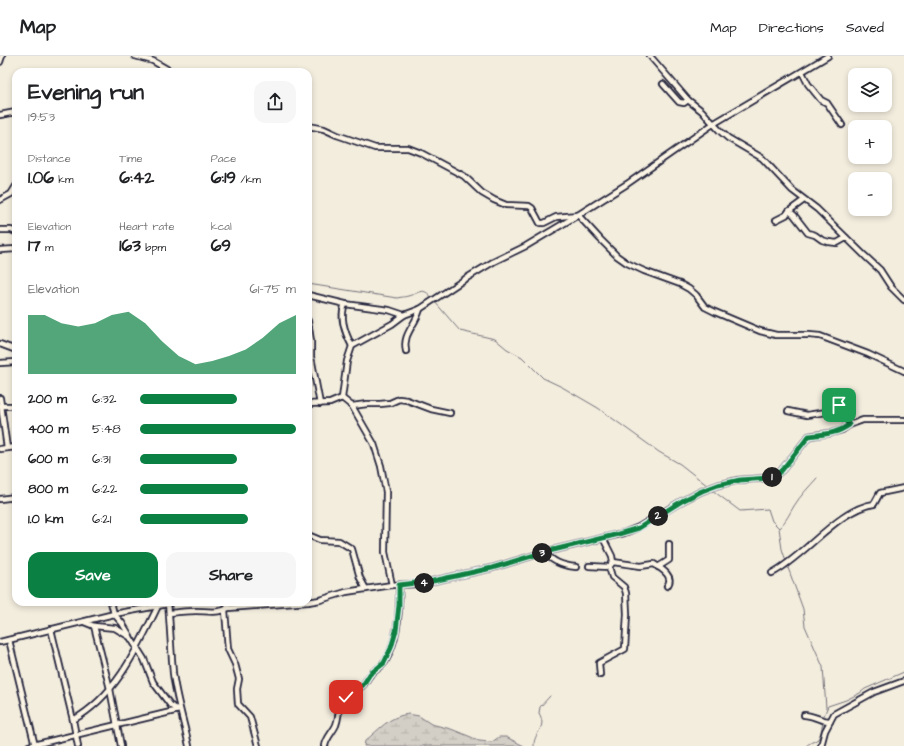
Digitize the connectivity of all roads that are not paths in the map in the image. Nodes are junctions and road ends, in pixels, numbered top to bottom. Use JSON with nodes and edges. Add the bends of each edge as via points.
{"nodes":[{"id":1,"x":2,"y":56,"type":"edge"},
{"id":2,"x":134,"y":56,"type":"edge"},
{"id":3,"x":650,"y":56,"type":"edge"},
{"id":4,"x":828,"y":56,"type":"edge"},
{"id":5,"x":0,"y":62,"type":"edge"},
{"id":6,"x":165,"y":68,"type":"edge"},
{"id":7,"x":802,"y":72,"type":"junction"},
{"id":8,"x":663,"y":84,"type":"dead end"},
{"id":9,"x":688,"y":100,"type":"junction"},
{"id":10,"x":12,"y":113,"type":"edge"},
{"id":11,"x":0,"y":115,"type":"edge"},
{"id":12,"x":713,"y":124,"type":"junction"},
{"id":13,"x":842,"y":125,"type":"dead end"},
{"id":14,"x":312,"y":127,"type":"edge"},
{"id":15,"x":12,"y":192,"type":"edge"},
{"id":16,"x":0,"y":200,"type":"edge"},
{"id":17,"x":804,"y":200,"type":"junction"},
{"id":18,"x":789,"y":211,"type":"junction"},
{"id":19,"x":578,"y":215,"type":"junction"},
{"id":20,"x":776,"y":220,"type":"dead end"},
{"id":21,"x":0,"y":230,"type":"edge"},
{"id":22,"x":12,"y":230,"type":"edge"},
{"id":23,"x":846,"y":238,"type":"junction"},
{"id":24,"x":12,"y":249,"type":"edge"},
{"id":25,"x":0,"y":250,"type":"edge"},
{"id":26,"x":312,"y":296,"type":"edge"},
{"id":27,"x":904,"y":300,"type":"edge"},
{"id":28,"x":345,"y":304,"type":"junction"},
{"id":29,"x":420,"y":309,"type":"junction"},
{"id":30,"x":404,"y":315,"type":"junction"},
{"id":31,"x":0,"y":344,"type":"edge"},
{"id":32,"x":352,"y":346,"type":"junction"},
{"id":33,"x":12,"y":348,"type":"edge"},
{"id":34,"x":406,"y":351,"type":"dead end"},
{"id":35,"x":12,"y":362,"type":"edge"},
{"id":36,"x":312,"y":362,"type":"edge"},
{"id":37,"x":0,"y":363,"type":"edge"},
{"id":38,"x":904,"y":371,"type":"edge"},
{"id":39,"x":834,"y":396,"type":"dead end"},
{"id":40,"x":0,"y":398,"type":"edge"},
{"id":41,"x":342,"y":398,"type":"junction"},
{"id":42,"x":312,"y":404,"type":"edge"},
{"id":43,"x":320,"y":404,"type":"junction"},
{"id":44,"x":1,"y":406,"type":"edge"},
{"id":45,"x":12,"y":406,"type":"edge"},
{"id":46,"x":352,"y":406,"type":"junction"},
{"id":47,"x":788,"y":411,"type":"dead end"},
{"id":48,"x":840,"y":412,"type":"junction"},
{"id":49,"x":450,"y":413,"type":"dead end"},
{"id":50,"x":904,"y":420,"type":"edge"},
{"id":51,"x":849,"y":425,"type":"junction"},
{"id":52,"x":12,"y":447,"type":"edge"},
{"id":53,"x":7,"y":448,"type":"junction"},
{"id":54,"x":0,"y":449,"type":"edge"},
{"id":55,"x":904,"y":488,"type":"edge"},
{"id":56,"x":12,"y":498,"type":"edge"},
{"id":57,"x":0,"y":499,"type":"edge"},
{"id":58,"x":312,"y":536,"type":"edge"},
{"id":59,"x":603,"y":538,"type":"junction"},
{"id":60,"x":669,"y":544,"type":"dead end"},
{"id":61,"x":545,"y":552,"type":"junction"},
{"id":62,"x":613,"y":562,"type":"junction"},
{"id":63,"x":589,"y":566,"type":"dead end"},
{"id":64,"x":576,"y":567,"type":"dead end"},
{"id":65,"x":609,"y":567,"type":"junction"},
{"id":66,"x":658,"y":567,"type":"junction"},
{"id":67,"x":772,"y":573,"type":"dead end"},
{"id":68,"x":392,"y":585,"type":"junction"},
{"id":69,"x":399,"y":585,"type":"junction"},
{"id":70,"x":667,"y":586,"type":"dead end"},
{"id":71,"x":366,"y":589,"type":"junction"},
{"id":72,"x":312,"y":601,"type":"edge"},
{"id":73,"x":112,"y":606,"type":"edge"},
{"id":74,"x":158,"y":606,"type":"joint"},
{"id":75,"x":169,"y":606,"type":"edge"},
{"id":76,"x":253,"y":606,"type":"edge"},
{"id":77,"x":227,"y":609,"type":"junction"},
{"id":78,"x":114,"y":614,"type":"junction"},
{"id":79,"x":170,"y":614,"type":"junction"},
{"id":80,"x":84,"y":622,"type":"junction"},
{"id":81,"x":94,"y":626,"type":"junction"},
{"id":82,"x":51,"y":629,"type":"junction"},
{"id":83,"x":130,"y":637,"type":"junction"},
{"id":84,"x":9,"y":640,"type":"junction"},
{"id":85,"x":0,"y":642,"type":"edge"},
{"id":86,"x":137,"y":650,"type":"junction"},
{"id":87,"x":600,"y":675,"type":"dead end"},
{"id":88,"x":904,"y":681,"type":"edge"},
{"id":89,"x":110,"y":689,"type":"junction"},
{"id":90,"x":180,"y":710,"type":"junction"},
{"id":91,"x":804,"y":715,"type":"dead end"},
{"id":92,"x":73,"y":720,"type":"junction"},
{"id":93,"x":830,"y":721,"type":"junction"},
{"id":94,"x":116,"y":724,"type":"junction"},
{"id":95,"x":75,"y":734,"type":"junction"},
{"id":96,"x":44,"y":744,"type":"edge"},
{"id":97,"x":35,"y":745,"type":"edge"},
{"id":98,"x":29,"y":746,"type":"edge"},
{"id":99,"x":78,"y":746,"type":"edge"},
{"id":100,"x":121,"y":746,"type":"edge"},
{"id":101,"x":189,"y":746,"type":"edge"},
{"id":102,"x":258,"y":746,"type":"edge"},
{"id":103,"x":325,"y":746,"type":"edge"},
{"id":104,"x":821,"y":746,"type":"edge"}],
"edges":[{"from":1,"to":5,"type":"street"},
{"from":2,"to":6,"type":"street","via":[[153,61]]},
{"from":3,"to":9,"type":"street"},
{"from":4,"to":7,"type":"street"},
{"from":7,"to":12,"type":"street"},
{"from":7,"to":13,"type":"street","via":[[808,84],[821,100],[827,103]]},
{"from":8,"to":9,"type":"street","via":[[680,102]]},
{"from":9,"to":12,"type":"street"},
{"from":10,"to":11,"type":"street"},
{"from":12,"to":17,"type":"street","via":[[728,138],[762,158]]},
{"from":12,"to":19,"type":"street"},
{"from":14,"to":19,"type":"street","via":[[375,148],[408,148],[421,153],[464,176],[482,193],[494,200],[506,205],[529,206],[540,223],[556,217]]},
{"from":15,"to":16,"type":"street"},
{"from":17,"to":18,"type":"street"},
{"from":17,"to":23,"type":"street","via":[[817,209]]},
{"from":18,"to":20,"type":"street"},
{"from":18,"to":23,"type":"street","via":[[808,233],[822,240],[837,243]]},
{"from":19,"to":29,"type":"street","via":[[464,279]]},
{"from":19,"to":38,"type":"street","via":[[627,263],[689,289],[705,307],[715,312],[776,335],[820,336]]},
{"from":21,"to":22,"type":"street"},
{"from":23,"to":27,"type":"street","via":[[880,270],[891,288]]},
{"from":24,"to":25,"type":"street"},
{"from":26,"to":28,"type":"street"},
{"from":28,"to":30,"type":"street","via":[[389,310]]},
{"from":28,"to":32,"type":"street","via":[[343,323]]},
{"from":29,"to":30,"type":"street"},
{"from":29,"to":34,"type":"street","via":[[406,338]]},
{"from":30,"to":32,"type":"street"},
{"from":31,"to":33,"type":"street"},
{"from":32,"to":41,"type":"street","via":[[347,360]]},
{"from":35,"to":37,"type":"street"},
{"from":36,"to":43,"type":"street"},
{"from":39,"to":48,"type":"street"},
{"from":40,"to":44,"type":"street"},
{"from":41,"to":43,"type":"street"},
{"from":41,"to":46,"type":"street"},
{"from":42,"to":43,"type":"street"},
{"from":44,"to":45,"type":"street"},
{"from":44,"to":53,"type":"street"},
{"from":46,"to":49,"type":"street","via":[[398,399]]},
{"from":46,"to":68,"type":"street","via":[[374,444],[382,466],[386,492],[385,552]]},
{"from":47,"to":48,"type":"street","via":[[807,415]]},
{"from":48,"to":51,"type":"street"},
{"from":50,"to":51,"type":"street","via":[[863,420]]},
{"from":51,"to":59,"type":"street","via":[[842,430],[809,436],[776,475],[740,480],[707,489],[682,501],[639,528]]},
{"from":52,"to":53,"type":"street"},
{"from":53,"to":54,"type":"street"},
{"from":55,"to":67,"type":"street","via":[[880,493],[874,504],[852,512],[782,568]]},
{"from":56,"to":57,"type":"street"},
{"from":58,"to":71,"type":"street","via":[[320,540],[339,541],[352,549],[360,578]]},
{"from":59,"to":61,"type":"street"},
{"from":59,"to":62,"type":"street"},
{"from":60,"to":66,"type":"street","via":[[669,560]]},
{"from":61,"to":64,"type":"street","via":[[566,566]]},
{"from":61,"to":69,"type":"street","via":[[492,568],[433,581]]},
{"from":62,"to":65,"type":"street"},
{"from":62,"to":66,"type":"street","via":[[641,566],[654,564]]},
{"from":63,"to":65,"type":"street"},
{"from":65,"to":87,"type":"street","via":[[612,577],[624,587],[626,593],[626,647],[600,663]]},
{"from":66,"to":70,"type":"street","via":[[669,576]]},
{"from":68,"to":69,"type":"street"},
{"from":68,"to":71,"type":"street"},
{"from":69,"to":103,"type":"street","via":[[396,631],[391,648],[384,663],[370,674],[363,685],[342,701],[337,723],[326,739]]},
{"from":71,"to":72,"type":"street"},
{"from":73,"to":78,"type":"street"},
{"from":74,"to":78,"type":"street"},
{"from":74,"to":86,"type":"street"},
{"from":75,"to":79,"type":"street"},
{"from":76,"to":77,"type":"street"},
{"from":77,"to":79,"type":"street"},
{"from":77,"to":102,"type":"street","via":[[228,649],[239,679],[238,704],[250,717]]},
{"from":78,"to":80,"type":"street"},
{"from":78,"to":83,"type":"street"},
{"from":79,"to":90,"type":"street","via":[[173,672]]},
{"from":80,"to":81,"type":"street"},
{"from":80,"to":82,"type":"street"},
{"from":81,"to":83,"type":"street","via":[[115,628]]},
{"from":81,"to":89,"type":"street"},
{"from":82,"to":84,"type":"street"},
{"from":82,"to":92,"type":"street"},
{"from":83,"to":86,"type":"street"},
{"from":84,"to":85,"type":"street"},
{"from":84,"to":97,"type":"street"},
{"from":86,"to":89,"type":"street"},
{"from":86,"to":90,"type":"street","via":[[144,659],[153,682],[172,706]]},
{"from":88,"to":93,"type":"street","via":[[837,712]]},
{"from":89,"to":92,"type":"street","via":[[96,704]]},
{"from":89,"to":94,"type":"street"},
{"from":90,"to":94,"type":"street"},
{"from":90,"to":101,"type":"street"},
{"from":91,"to":93,"type":"street"},
{"from":92,"to":95,"type":"street"},
{"from":93,"to":104,"type":"street"},
{"from":94,"to":95,"type":"street"},
{"from":94,"to":100,"type":"street"},
{"from":95,"to":96,"type":"street"},
{"from":95,"to":99,"type":"street"},
{"from":96,"to":97,"type":"street"},
{"from":97,"to":98,"type":"street"}]}
